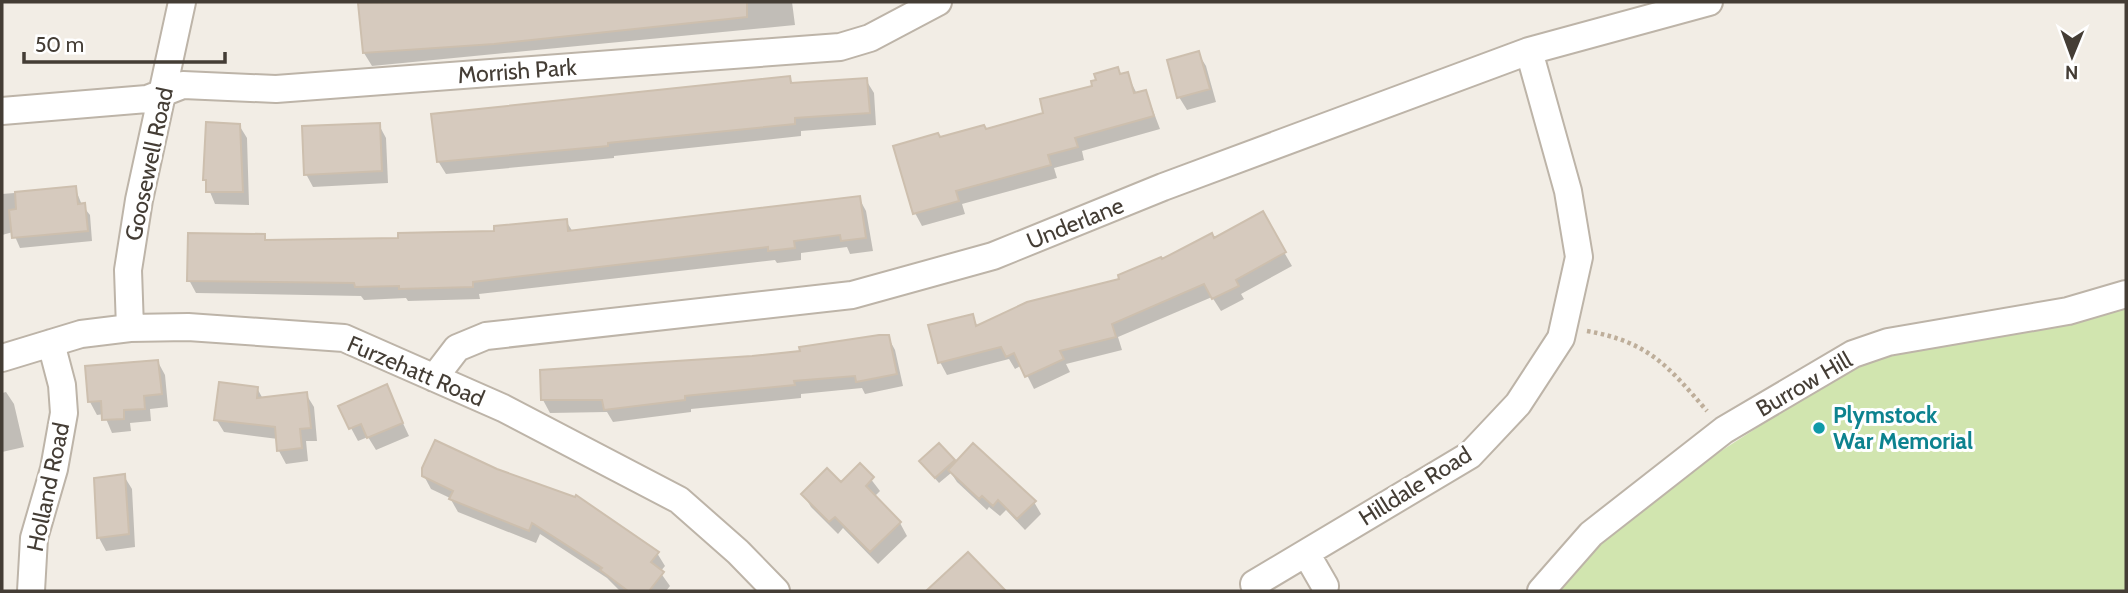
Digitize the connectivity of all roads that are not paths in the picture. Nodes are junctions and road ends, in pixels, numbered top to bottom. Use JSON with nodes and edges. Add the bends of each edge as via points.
{"nodes":[{"id":1,"x":182,"y":2,"type":"edge"},
{"id":2,"x":938,"y":2,"type":"edge"},
{"id":3,"x":1709,"y":2,"type":"edge"},
{"id":4,"x":1529,"y":51,"type":"junction"},
{"id":5,"x":164,"y":93,"type":"junction"},
{"id":6,"x":2,"y":111,"type":"edge"},
{"id":7,"x":2126,"y":294,"type":"edge"},
{"id":8,"x":130,"y":328,"type":"junction"},
{"id":9,"x":51,"y":343,"type":"junction"},
{"id":10,"x":2,"y":358,"type":"edge"},
{"id":11,"x":434,"y":378,"type":"junction"},
{"id":12,"x":1306,"y":553,"type":"junction"},
{"id":13,"x":1254,"y":584,"type":"dead end"},
{"id":14,"x":1325,"y":586,"type":"dead end"},
{"id":15,"x":31,"y":591,"type":"edge"},
{"id":16,"x":776,"y":591,"type":"edge"},
{"id":17,"x":1541,"y":591,"type":"edge"}],
"edges":[{"from":1,"to":5,"type":"street","name":"Goosewell Road"},
{"from":2,"to":5,"type":"street","name":"Morrish Park","via":[[870,38],[840,47],[276,89],[183,85]]},
{"from":3,"to":4,"type":"street","name":"Underlane"},
{"from":4,"to":11,"type":"street","name":"Underlane","via":[[1176,182],[993,256],[852,295],[486,336],[457,348]]},
{"from":4,"to":12,"type":"street","name":"Hilldale Road","via":[[1568,191],[1579,257],[1561,338],[1518,404],[1470,454]]},
{"from":5,"to":6,"type":"street","name":"Morrish Park","via":[[147,99]]},
{"from":5,"to":8,"type":"street","name":"Goosewell Road","via":[[128,270]]},
{"from":7,"to":17,"type":"street","name":"Burrow Hill","via":[[2068,311],[1888,342],[1853,354],[1724,430],[1591,534]]},
{"from":8,"to":9,"type":"street","name":"Furzehatt Road"},
{"from":8,"to":11,"type":"street","name":"Furzehatt Road","via":[[200,327],[344,338]]},
{"from":9,"to":10,"type":"street","name":"Furzehatt Road"},
{"from":9,"to":15,"type":"street","name":"Holland Road","via":[[64,413],[34,538]]},
{"from":11,"to":16,"type":"street","name":"Furzehatt Road","via":[[503,408],[679,500]]},
{"from":12,"to":13,"type":"street","name":"Hilldale Road"},
{"from":12,"to":14,"type":"street"}]}
